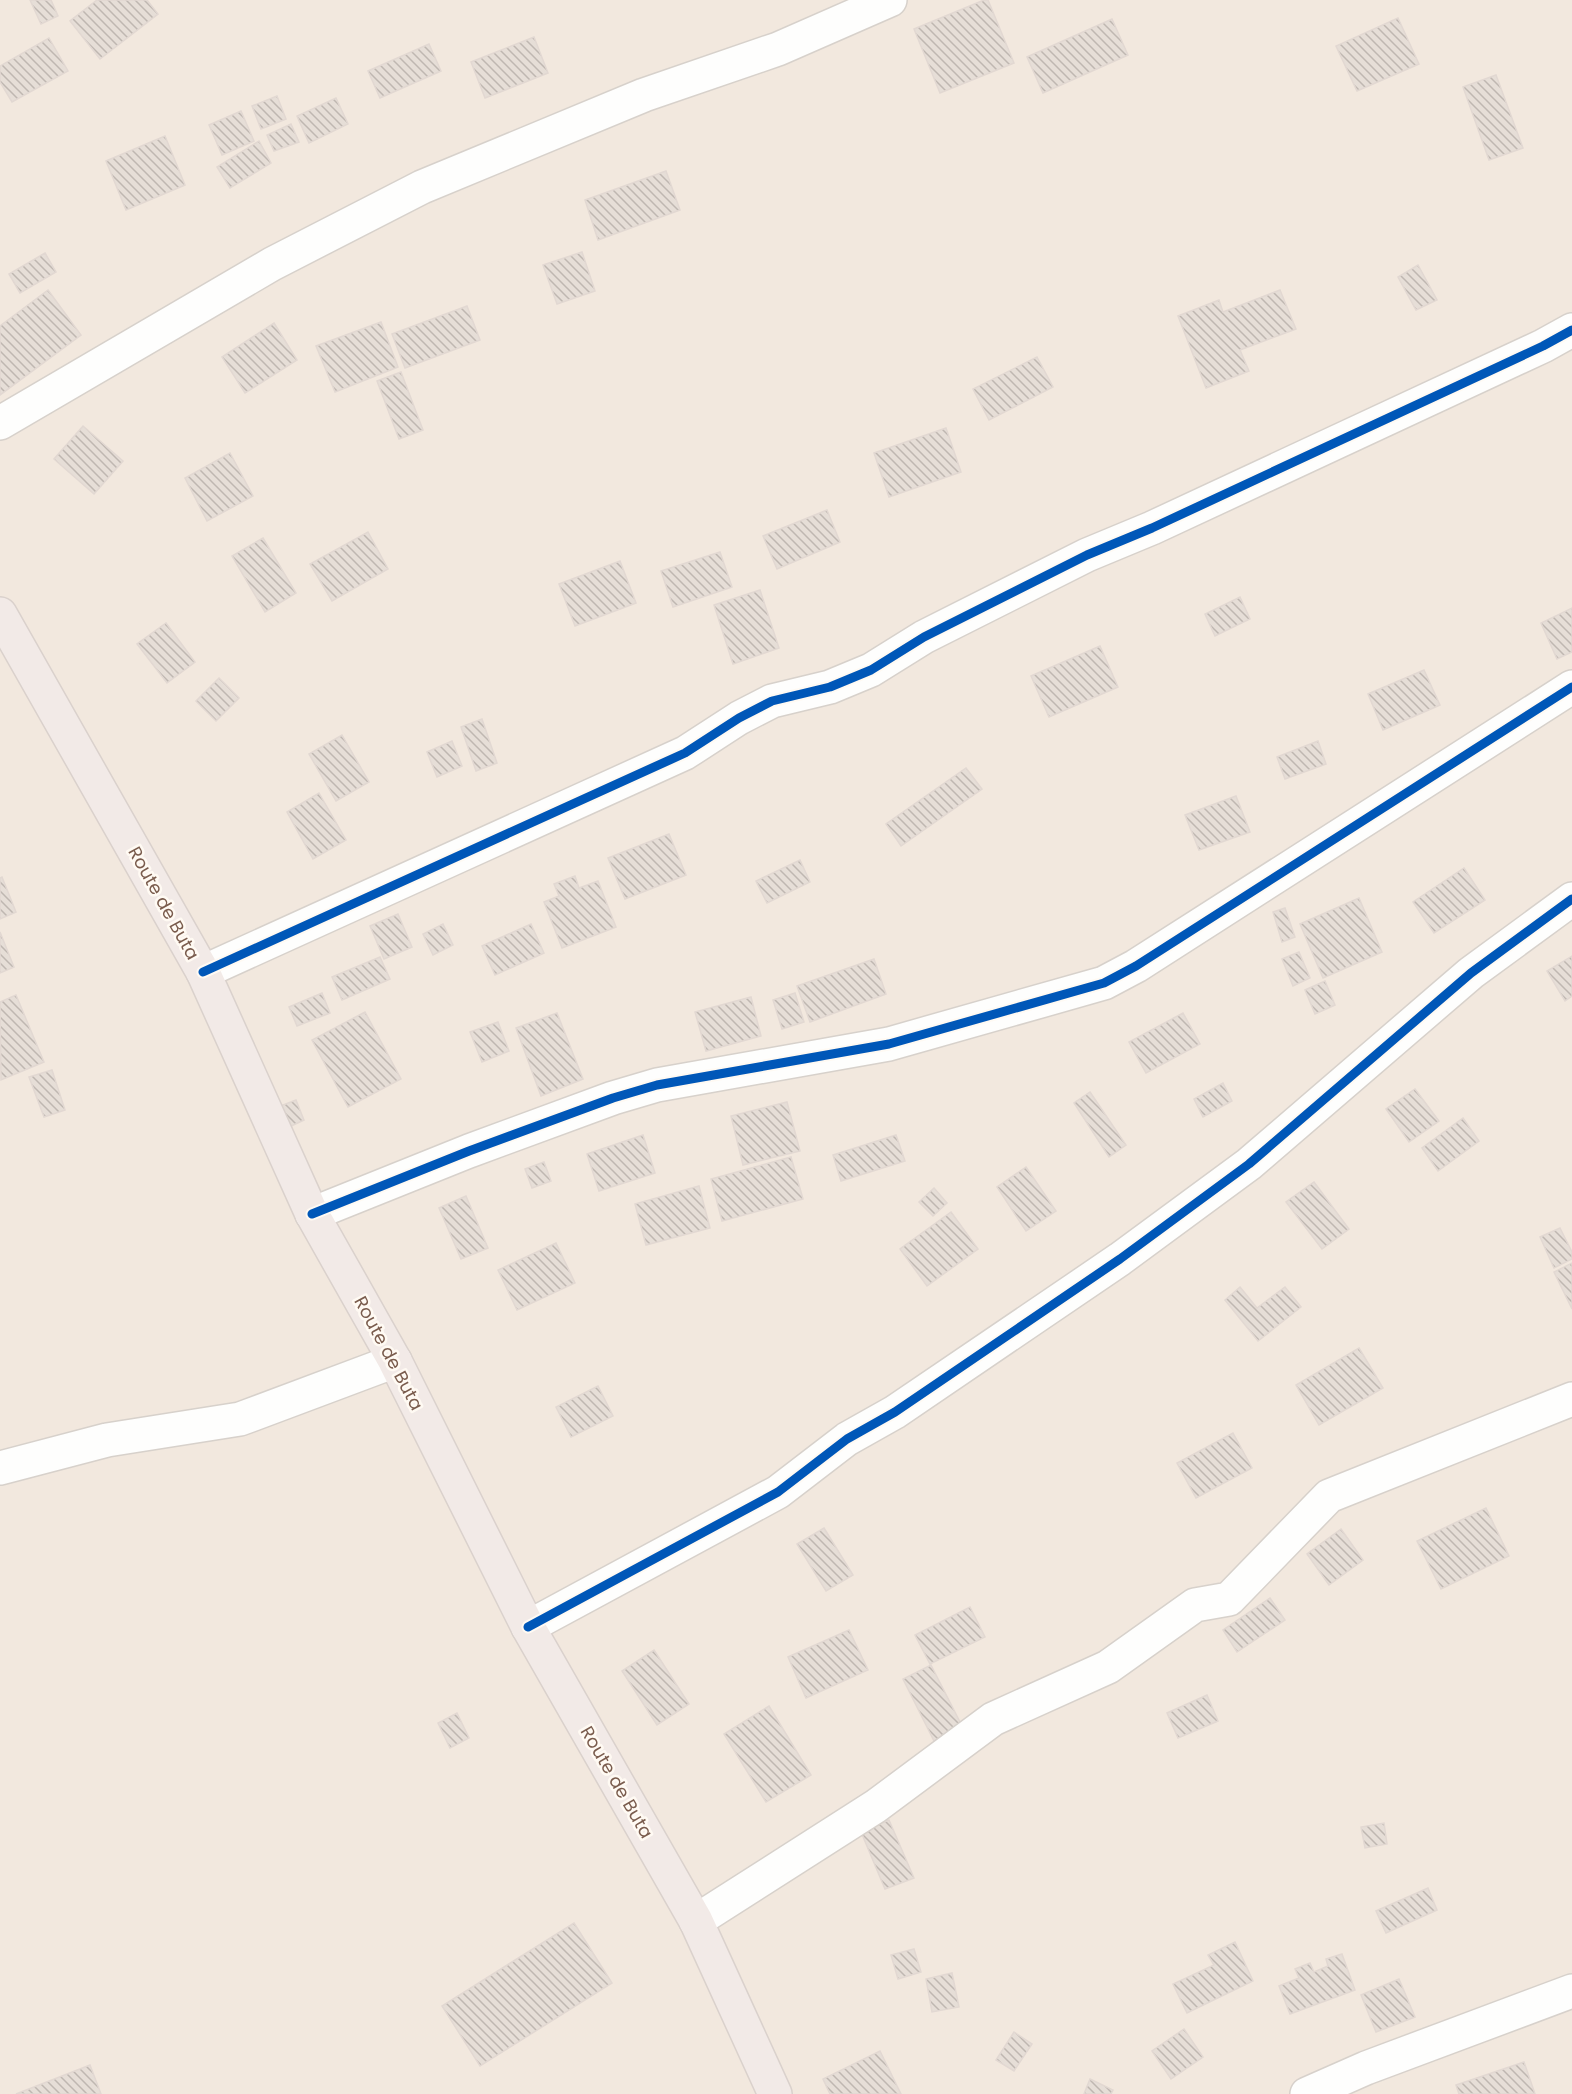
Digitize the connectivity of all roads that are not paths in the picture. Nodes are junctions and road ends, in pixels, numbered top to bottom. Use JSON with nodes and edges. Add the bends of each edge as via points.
{"nodes":[{"id":1,"x":890,"y":0,"type":"edge"},
{"id":2,"x":1572,"y":330,"type":"edge"},
{"id":3,"x":0,"y":423,"type":"edge"},
{"id":4,"x":0,"y":614,"type":"edge"},
{"id":5,"x":9,"y":648,"type":"edge"},
{"id":6,"x":1572,"y":687,"type":"edge"},
{"id":7,"x":1572,"y":899,"type":"edge"},
{"id":8,"x":203,"y":972,"type":"junction"},
{"id":9,"x":312,"y":1214,"type":"junction"},
{"id":10,"x":395,"y":1361,"type":"junction"},
{"id":11,"x":1572,"y":1399,"type":"edge"},
{"id":12,"x":0,"y":1468,"type":"edge"},
{"id":13,"x":528,"y":1627,"type":"junction"},
{"id":14,"x":696,"y":1921,"type":"junction"},
{"id":15,"x":1572,"y":1991,"type":"edge"},
{"id":16,"x":775,"y":2094,"type":"edge"},
{"id":17,"x":1307,"y":2094,"type":"edge"}],
"edges":[{"from":1,"to":3,"type":"street","via":[[778,49],[644,95],[422,187],[272,264]]},
{"from":2,"to":8,"type":"street","via":[[1087,555],[924,637],[871,670],[830,687],[772,701],[685,753]]},
{"from":4,"to":5,"type":"highway","name":"Route de Buta"},
{"from":5,"to":8,"type":"highway","name":"Route de Buta"},
{"from":6,"to":9,"type":"street","via":[[1104,983],[889,1044],[657,1085],[470,1151]]},
{"from":7,"to":13,"type":"street","via":[[1471,973],[1249,1164],[1120,1259],[895,1412],[847,1439],[778,1492]]},
{"from":8,"to":9,"type":"highway","name":"Route de Buta"},
{"from":9,"to":10,"type":"highway","name":"Route de Buta"},
{"from":10,"to":12,"type":"street","via":[[240,1419],[106,1440]]},
{"from":10,"to":13,"type":"highway","name":"Route de Buta"},
{"from":11,"to":14,"type":"street","via":[[1329,1496],[1229,1599],[1195,1605],[1108,1667],[993,1719],[876,1806]]},
{"from":13,"to":14,"type":"highway","name":"Route de Buta"},
{"from":14,"to":16,"type":"highway","name":"Route de Buta"},
{"from":15,"to":17,"type":"street"}]}
